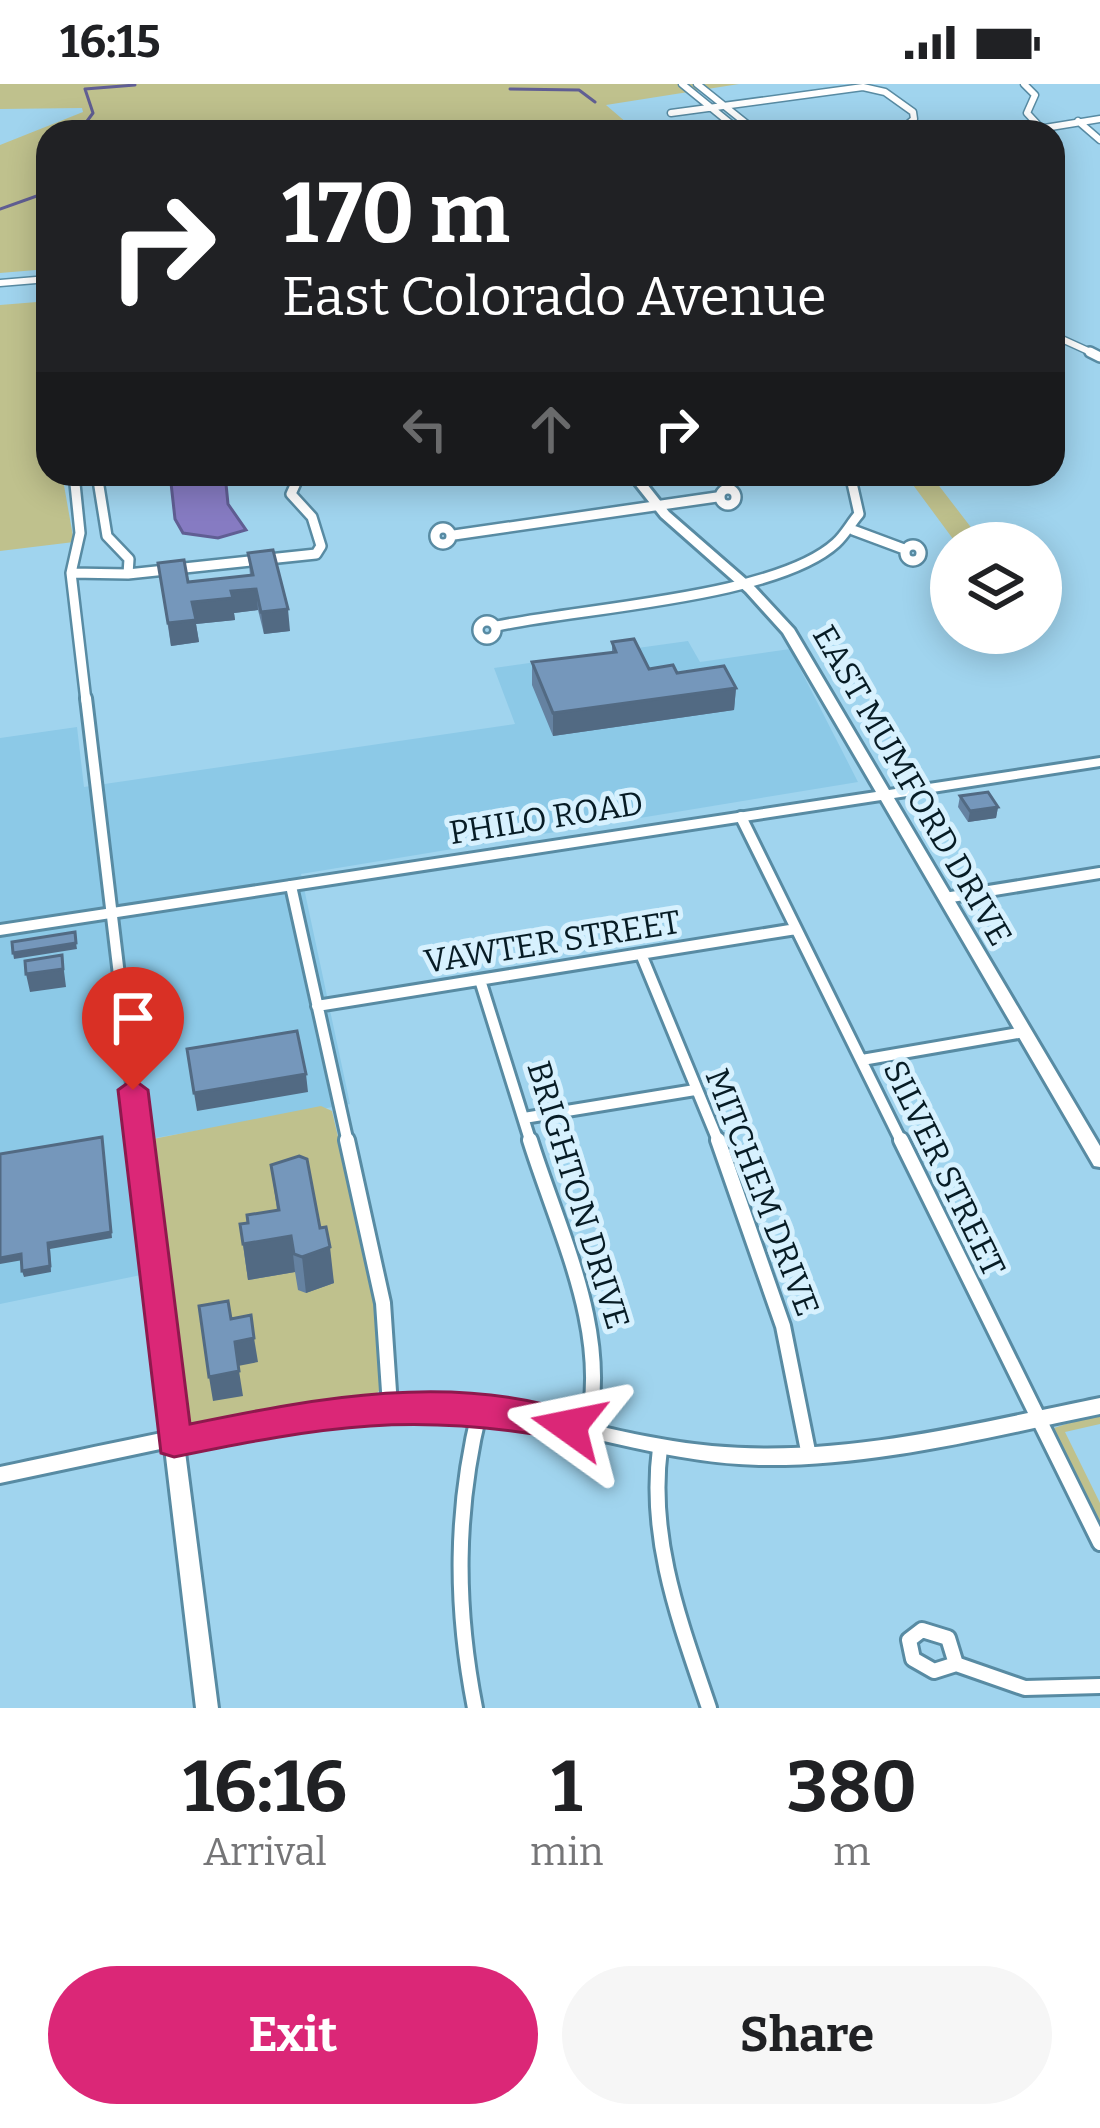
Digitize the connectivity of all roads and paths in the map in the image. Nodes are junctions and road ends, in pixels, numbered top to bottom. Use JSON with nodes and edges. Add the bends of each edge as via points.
{"nodes":[{"id":1,"x":682,"y":84,"type":"edge"},
{"id":2,"x":697,"y":84,"type":"edge"},
{"id":3,"x":1024,"y":84,"type":"edge"},
{"id":4,"x":724,"y":104,"type":"junction"},
{"id":5,"x":711,"y":106,"type":"junction"},
{"id":6,"x":671,"y":113,"type":"dead end"},
{"id":7,"x":1100,"y":119,"type":"edge"},
{"id":8,"x":727,"y":120,"type":"edge"},
{"id":9,"x":743,"y":120,"type":"edge"},
{"id":10,"x":912,"y":120,"type":"edge"},
{"id":11,"x":1034,"y":120,"type":"edge"},
{"id":12,"x":1078,"y":121,"type":"junction"},
{"id":13,"x":1065,"y":122,"type":"edge"},
{"id":14,"x":1100,"y":140,"type":"edge"},
{"id":15,"x":36,"y":276,"type":"edge"},
{"id":16,"x":0,"y":280,"type":"edge"},
{"id":17,"x":1065,"y":341,"type":"edge"},
{"id":18,"x":1100,"y":357,"type":"edge"},
{"id":19,"x":75,"y":486,"type":"edge"},
{"id":20,"x":99,"y":486,"type":"edge"},
{"id":21,"x":295,"y":486,"type":"edge"},
{"id":22,"x":642,"y":486,"type":"edge"},
{"id":23,"x":854,"y":486,"type":"edge"},
{"id":24,"x":717,"y":497,"type":"dead end"},
{"id":25,"x":658,"y":508,"type":"junction"},
{"id":26,"x":853,"y":530,"type":"junction"},
{"id":27,"x":454,"y":535,"type":"dead end"},
{"id":28,"x":904,"y":549,"type":"dead end"},
{"id":29,"x":71,"y":573,"type":"junction"},
{"id":30,"x":128,"y":574,"type":"junction"},
{"id":31,"x":747,"y":581,"type":"junction"},
{"id":32,"x":497,"y":626,"type":"dead end"},
{"id":33,"x":1100,"y":762,"type":"edge"},
{"id":34,"x":884,"y":795,"type":"junction"},
{"id":35,"x":741,"y":817,"type":"junction"},
{"id":36,"x":1098,"y":877,"type":"edge"},
{"id":37,"x":291,"y":886,"type":"junction"},
{"id":38,"x":944,"y":898,"type":"junction"},
{"id":39,"x":110,"y":914,"type":"junction"},
{"id":40,"x":796,"y":929,"type":"junction"},
{"id":41,"x":0,"y":930,"type":"edge"},
{"id":42,"x":641,"y":954,"type":"junction"},
{"id":43,"x":480,"y":980,"type":"junction"},
{"id":44,"x":317,"y":1006,"type":"junction"},
{"id":45,"x":1024,"y":1032,"type":"junction"},
{"id":46,"x":862,"y":1060,"type":"junction"},
{"id":47,"x":695,"y":1090,"type":"junction"},
{"id":48,"x":524,"y":1118,"type":"junction"},
{"id":49,"x":1100,"y":1161,"type":"edge"},
{"id":50,"x":390,"y":1406,"type":"junction"},
{"id":51,"x":1100,"y":1406,"type":"edge"},
{"id":52,"x":481,"y":1409,"type":"junction"},
{"id":53,"x":1039,"y":1418,"type":"junction"},
{"id":54,"x":587,"y":1430,"type":"junction"},
{"id":55,"x":174,"y":1442,"type":"junction"},
{"id":56,"x":660,"y":1448,"type":"junction"},
{"id":57,"x":809,"y":1456,"type":"junction"},
{"id":58,"x":0,"y":1475,"type":"edge"},
{"id":59,"x":1100,"y":1543,"type":"edge"},
{"id":60,"x":956,"y":1664,"type":"dead end"},
{"id":61,"x":1100,"y":1686,"type":"edge"},
{"id":62,"x":207,"y":1708,"type":"edge"},
{"id":63,"x":475,"y":1708,"type":"edge"},
{"id":64,"x":709,"y":1708,"type":"edge"}],
"edges":[{"from":1,"to":5,"type":"street"},
{"from":2,"to":4,"type":"street"},
{"from":3,"to":11,"type":"street","via":[[1035,95],[1028,116]]},
{"from":4,"to":5,"type":"street"},
{"from":4,"to":9,"type":"street"},
{"from":4,"to":10,"type":"street","via":[[876,88],[913,112]]},
{"from":5,"to":6,"type":"street"},
{"from":5,"to":8,"type":"street"},
{"from":7,"to":12,"type":"street"},
{"from":12,"to":13,"type":"street"},
{"from":12,"to":14,"type":"street"},
{"from":15,"to":16,"type":"street"},
{"from":17,"to":18,"type":"street"},
{"from":19,"to":29,"type":"street","via":[[80,533]]},
{"from":20,"to":30,"type":"street","via":[[106,536],[129,559]]},
{"from":21,"to":30,"type":"street","via":[[291,494],[315,524],[316,554]]},
{"from":22,"to":25,"type":"street","name":"EAST MUMFORD DRIVE"},
{"from":23,"to":26,"type":"street","via":[[862,508]]},
{"from":24,"to":25,"type":"street"},
{"from":25,"to":27,"type":"street"},
{"from":25,"to":31,"type":"street","name":"EAST MUMFORD DRIVE"},
{"from":26,"to":28,"type":"street"},
{"from":26,"to":31,"type":"street","via":[[822,553]]},
{"from":29,"to":30,"type":"street"},
{"from":29,"to":39,"type":"street"},
{"from":31,"to":32,"type":"street"},
{"from":31,"to":34,"type":"street","name":"EAST MUMFORD DRIVE","via":[[789,632]]},
{"from":33,"to":34,"type":"street","name":"PHILO ROAD"},
{"from":34,"to":35,"type":"street","name":"PHILO ROAD"},
{"from":34,"to":38,"type":"street","name":"EAST MUMFORD DRIVE"},
{"from":35,"to":37,"type":"street","name":"PHILO ROAD"},
{"from":35,"to":40,"type":"street","name":"SILVER STREET"},
{"from":36,"to":38,"type":"street"},
{"from":37,"to":39,"type":"street","name":"PHILO ROAD"},
{"from":37,"to":44,"type":"street"},
{"from":38,"to":45,"type":"street","name":"EAST MUMFORD DRIVE"},
{"from":39,"to":41,"type":"street","name":"PHILO ROAD"},
{"from":39,"to":55,"type":"street"},
{"from":40,"to":42,"type":"street","name":"VAWTER STREET"},
{"from":40,"to":46,"type":"street","name":"SILVER STREET"},
{"from":42,"to":43,"type":"street","name":"VAWTER STREET"},
{"from":42,"to":47,"type":"street","name":"MITCHEM DRIVE"},
{"from":43,"to":44,"type":"street","name":"VAWTER STREET"},
{"from":43,"to":48,"type":"street","name":"BRIGHTON DRIVE"},
{"from":44,"to":50,"type":"street","via":[[383,1303]]},
{"from":45,"to":46,"type":"street"},
{"from":45,"to":49,"type":"street","name":"EAST MUMFORD DRIVE"},
{"from":46,"to":53,"type":"street","name":"SILVER STREET"},
{"from":47,"to":48,"type":"street"},
{"from":47,"to":57,"type":"street","name":"MITCHEM DRIVE","via":[[771,1273]]},
{"from":48,"to":54,"type":"street","name":"BRIGHTON DRIVE","via":[[594,1344],[597,1389]]},
{"from":50,"to":52,"type":"street"},
{"from":50,"to":55,"type":"street"},
{"from":51,"to":53,"type":"street"},
{"from":52,"to":54,"type":"street"},
{"from":52,"to":63,"type":"street","via":[[457,1571]]},
{"from":53,"to":57,"type":"street"},
{"from":53,"to":59,"type":"street","name":"SILVER STREET"},
{"from":54,"to":56,"type":"street"},
{"from":55,"to":58,"type":"street"},
{"from":55,"to":62,"type":"street"},
{"from":56,"to":57,"type":"street"},
{"from":56,"to":64,"type":"street","via":[[658,1540]]},
{"from":60,"to":61,"type":"street","via":[[1025,1688]]}]}
